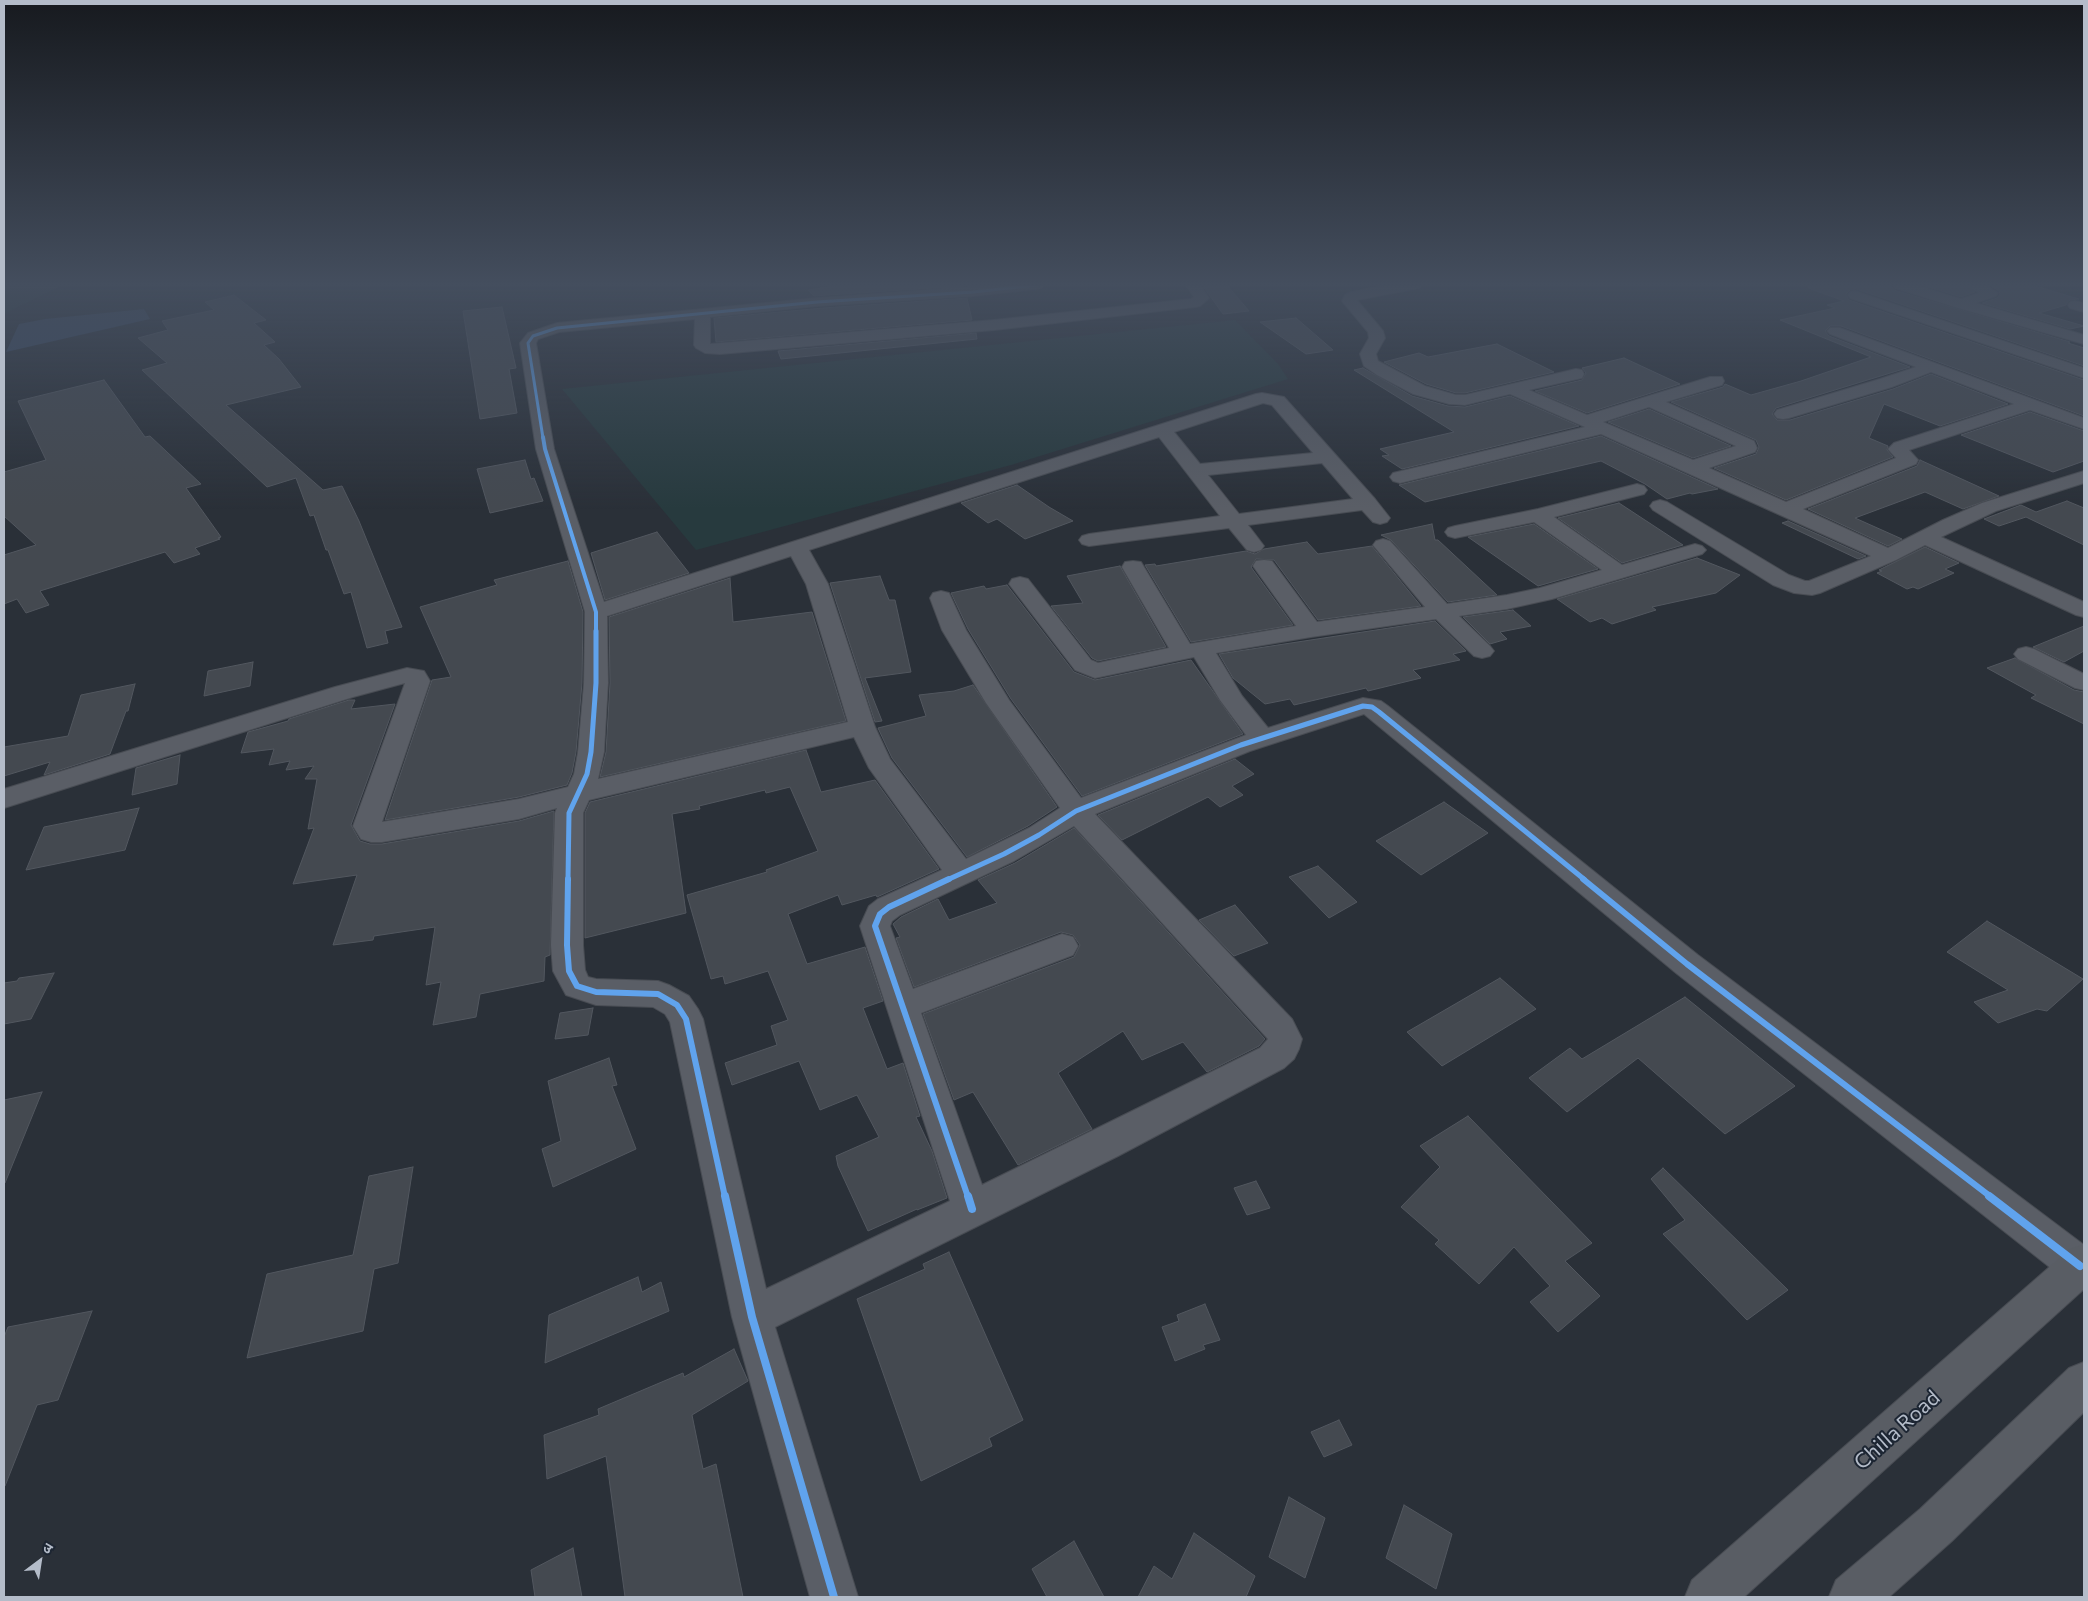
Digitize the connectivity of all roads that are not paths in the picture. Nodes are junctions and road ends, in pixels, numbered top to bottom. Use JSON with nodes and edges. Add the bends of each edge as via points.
{"nodes":[{"id":1,"x":531,"y":360,"type":"edge"},
{"id":2,"x":1369,"y":360,"type":"edge"},
{"id":3,"x":1911,"y":360,"type":"edge"},
{"id":4,"x":2043,"y":360,"type":"edge"},
{"id":5,"x":1930,"y":367,"type":"junction"},
{"id":6,"x":2084,"y":373,"type":"edge"},
{"id":7,"x":1576,"y":374,"type":"dead end"},
{"id":8,"x":1716,"y":381,"type":"dead end"},
{"id":9,"x":1512,"y":389,"type":"junction"},
{"id":10,"x":1650,"y":401,"type":"junction"},
{"id":11,"x":2031,"y":404,"type":"junction"},
{"id":12,"x":1783,"y":414,"type":"dead end"},
{"id":13,"x":2084,"y":424,"type":"edge"},
{"id":14,"x":1595,"y":425,"type":"junction"},
{"id":15,"x":1164,"y":430,"type":"junction"},
{"id":16,"x":1326,"y":456,"type":"junction"},
{"id":17,"x":1692,"y":467,"type":"junction"},
{"id":18,"x":1197,"y":470,"type":"junction"},
{"id":19,"x":1400,"y":477,"type":"dead end"},
{"id":20,"x":2084,"y":477,"type":"edge"},
{"id":21,"x":1637,"y":490,"type":"dead end"},
{"id":22,"x":1660,"y":506,"type":"dead end"},
{"id":23,"x":1786,"y":510,"type":"junction"},
{"id":24,"x":1538,"y":515,"type":"junction"},
{"id":25,"x":1235,"y":522,"type":"junction"},
{"id":26,"x":1455,"y":532,"type":"dead end"},
{"id":27,"x":1924,"y":537,"type":"junction"},
{"id":28,"x":1090,"y":540,"type":"dead end"},
{"id":29,"x":1383,"y":545,"type":"dead end"},
{"id":30,"x":1254,"y":546,"type":"dead end"},
{"id":31,"x":798,"y":548,"type":"junction"},
{"id":32,"x":1695,"y":550,"type":"dead end"},
{"id":33,"x":1889,"y":556,"type":"junction"},
{"id":34,"x":1264,"y":566,"type":"dead end"},
{"id":35,"x":1133,"y":567,"type":"dead end"},
{"id":36,"x":1618,"y":572,"type":"junction"},
{"id":37,"x":1020,"y":584,"type":"dead end"},
{"id":38,"x":940,"y":598,"type":"dead end"},
{"id":39,"x":2084,"y":610,"type":"edge"},
{"id":40,"x":596,"y":612,"type":"junction"},
{"id":41,"x":1442,"y":612,"type":"junction"},
{"id":42,"x":1311,"y":630,"type":"junction"},
{"id":43,"x":1192,"y":650,"type":"junction"},
{"id":44,"x":1482,"y":651,"type":"dead end"},
{"id":45,"x":2026,"y":654,"type":"dead end"},
{"id":46,"x":2084,"y":683,"type":"edge"},
{"id":47,"x":862,"y":727,"type":"junction"},
{"id":48,"x":1262,"y":738,"type":"junction"},
{"id":49,"x":579,"y":793,"type":"junction"},
{"id":50,"x":4,"y":799,"type":"edge"},
{"id":51,"x":1076,"y":811,"type":"junction"},
{"id":52,"x":960,"y":873,"type":"junction"},
{"id":53,"x":1062,"y":946,"type":"dead end"},
{"id":54,"x":902,"y":1007,"type":"junction"},
{"id":55,"x":972,"y":1209,"type":"junction"},
{"id":56,"x":2082,"y":1265,"type":"edge"},
{"id":57,"x":752,"y":1317,"type":"junction"},
{"id":58,"x":2084,"y":1383,"type":"edge"},
{"id":59,"x":834,"y":1597,"type":"edge"},
{"id":60,"x":1709,"y":1597,"type":"edge"},
{"id":61,"x":1853,"y":1597,"type":"edge"}],
"edges":[{"from":1,"to":40,"type":"street","via":[[545,449]]},
{"from":2,"to":9,"type":"street","via":[[1383,372],[1444,398],[1465,400]]},
{"from":3,"to":5,"type":"street"},
{"from":4,"to":6,"type":"street"},
{"from":5,"to":11,"type":"street"},
{"from":5,"to":12,"type":"street"},
{"from":7,"to":9,"type":"street"},
{"from":8,"to":10,"type":"street"},
{"from":9,"to":14,"type":"street"},
{"from":10,"to":14,"type":"street"},
{"from":10,"to":17,"type":"street","via":[[1748,445],[1743,450]]},
{"from":11,"to":13,"type":"street"},
{"from":11,"to":23,"type":"street","via":[[1900,447],[1897,449],[1909,460]]},
{"from":14,"to":17,"type":"street"},
{"from":14,"to":19,"type":"street"},
{"from":15,"to":16,"type":"street","via":[[1268,398],[1278,401]]},
{"from":15,"to":18,"type":"street"},
{"from":15,"to":31,"type":"street"},
{"from":16,"to":18,"type":"street"},
{"from":16,"to":25,"type":"street","via":[[1374,511]]},
{"from":17,"to":23,"type":"street"},
{"from":18,"to":25,"type":"street"},
{"from":20,"to":27,"type":"street","via":[[1989,508]]},
{"from":21,"to":24,"type":"street"},
{"from":22,"to":33,"type":"street","via":[[1781,580],[1802,588],[1812,588]]},
{"from":23,"to":33,"type":"street"},
{"from":24,"to":26,"type":"street"},
{"from":24,"to":36,"type":"street"},
{"from":25,"to":28,"type":"street"},
{"from":25,"to":30,"type":"street"},
{"from":27,"to":33,"type":"street"},
{"from":27,"to":39,"type":"street"},
{"from":29,"to":41,"type":"street"},
{"from":31,"to":40,"type":"street"},
{"from":31,"to":47,"type":"street","via":[[817,584]]},
{"from":32,"to":36,"type":"street"},
{"from":34,"to":42,"type":"street"},
{"from":35,"to":43,"type":"street"},
{"from":36,"to":41,"type":"street","via":[[1507,602]]},
{"from":37,"to":43,"type":"street","via":[[1088,669],[1107,669]]},
{"from":38,"to":51,"type":"street","via":[[954,630],[998,703]]},
{"from":40,"to":49,"type":"street","via":[[592,752]]},
{"from":41,"to":42,"type":"street"},
{"from":41,"to":44,"type":"street"},
{"from":42,"to":43,"type":"street"},
{"from":43,"to":48,"type":"street"},
{"from":45,"to":46,"type":"street"},
{"from":47,"to":49,"type":"street"},
{"from":47,"to":52,"type":"street","via":[[878,762]]},
{"from":48,"to":51,"type":"street"},
{"from":48,"to":56,"type":"street","via":[[1363,706],[1372,707],[1687,964]]},
{"from":49,"to":50,"type":"street","via":[[519,810],[371,832],[367,826],[418,681],[415,676],[407,675]]},
{"from":49,"to":57,"type":"street","via":[[569,813],[569,971],[577,986],[596,992],[658,994],[677,1005],[686,1019]]},
{"from":51,"to":52,"type":"street","via":[[1004,854]]},
{"from":51,"to":55,"type":"street","via":[[1280,1029],[1285,1039],[1282,1049],[1272,1058]]},
{"from":52,"to":54,"type":"street","via":[[880,914],[875,926]]},
{"from":53,"to":54,"type":"street"},
{"from":54,"to":55,"type":"street"},
{"from":55,"to":57,"type":"street"},
{"from":56,"to":60,"type":"main road","name":"Chilla Road"},
{"from":57,"to":59,"type":"street"},
{"from":58,"to":61,"type":"main road","via":[[1936,1525]]}]}
